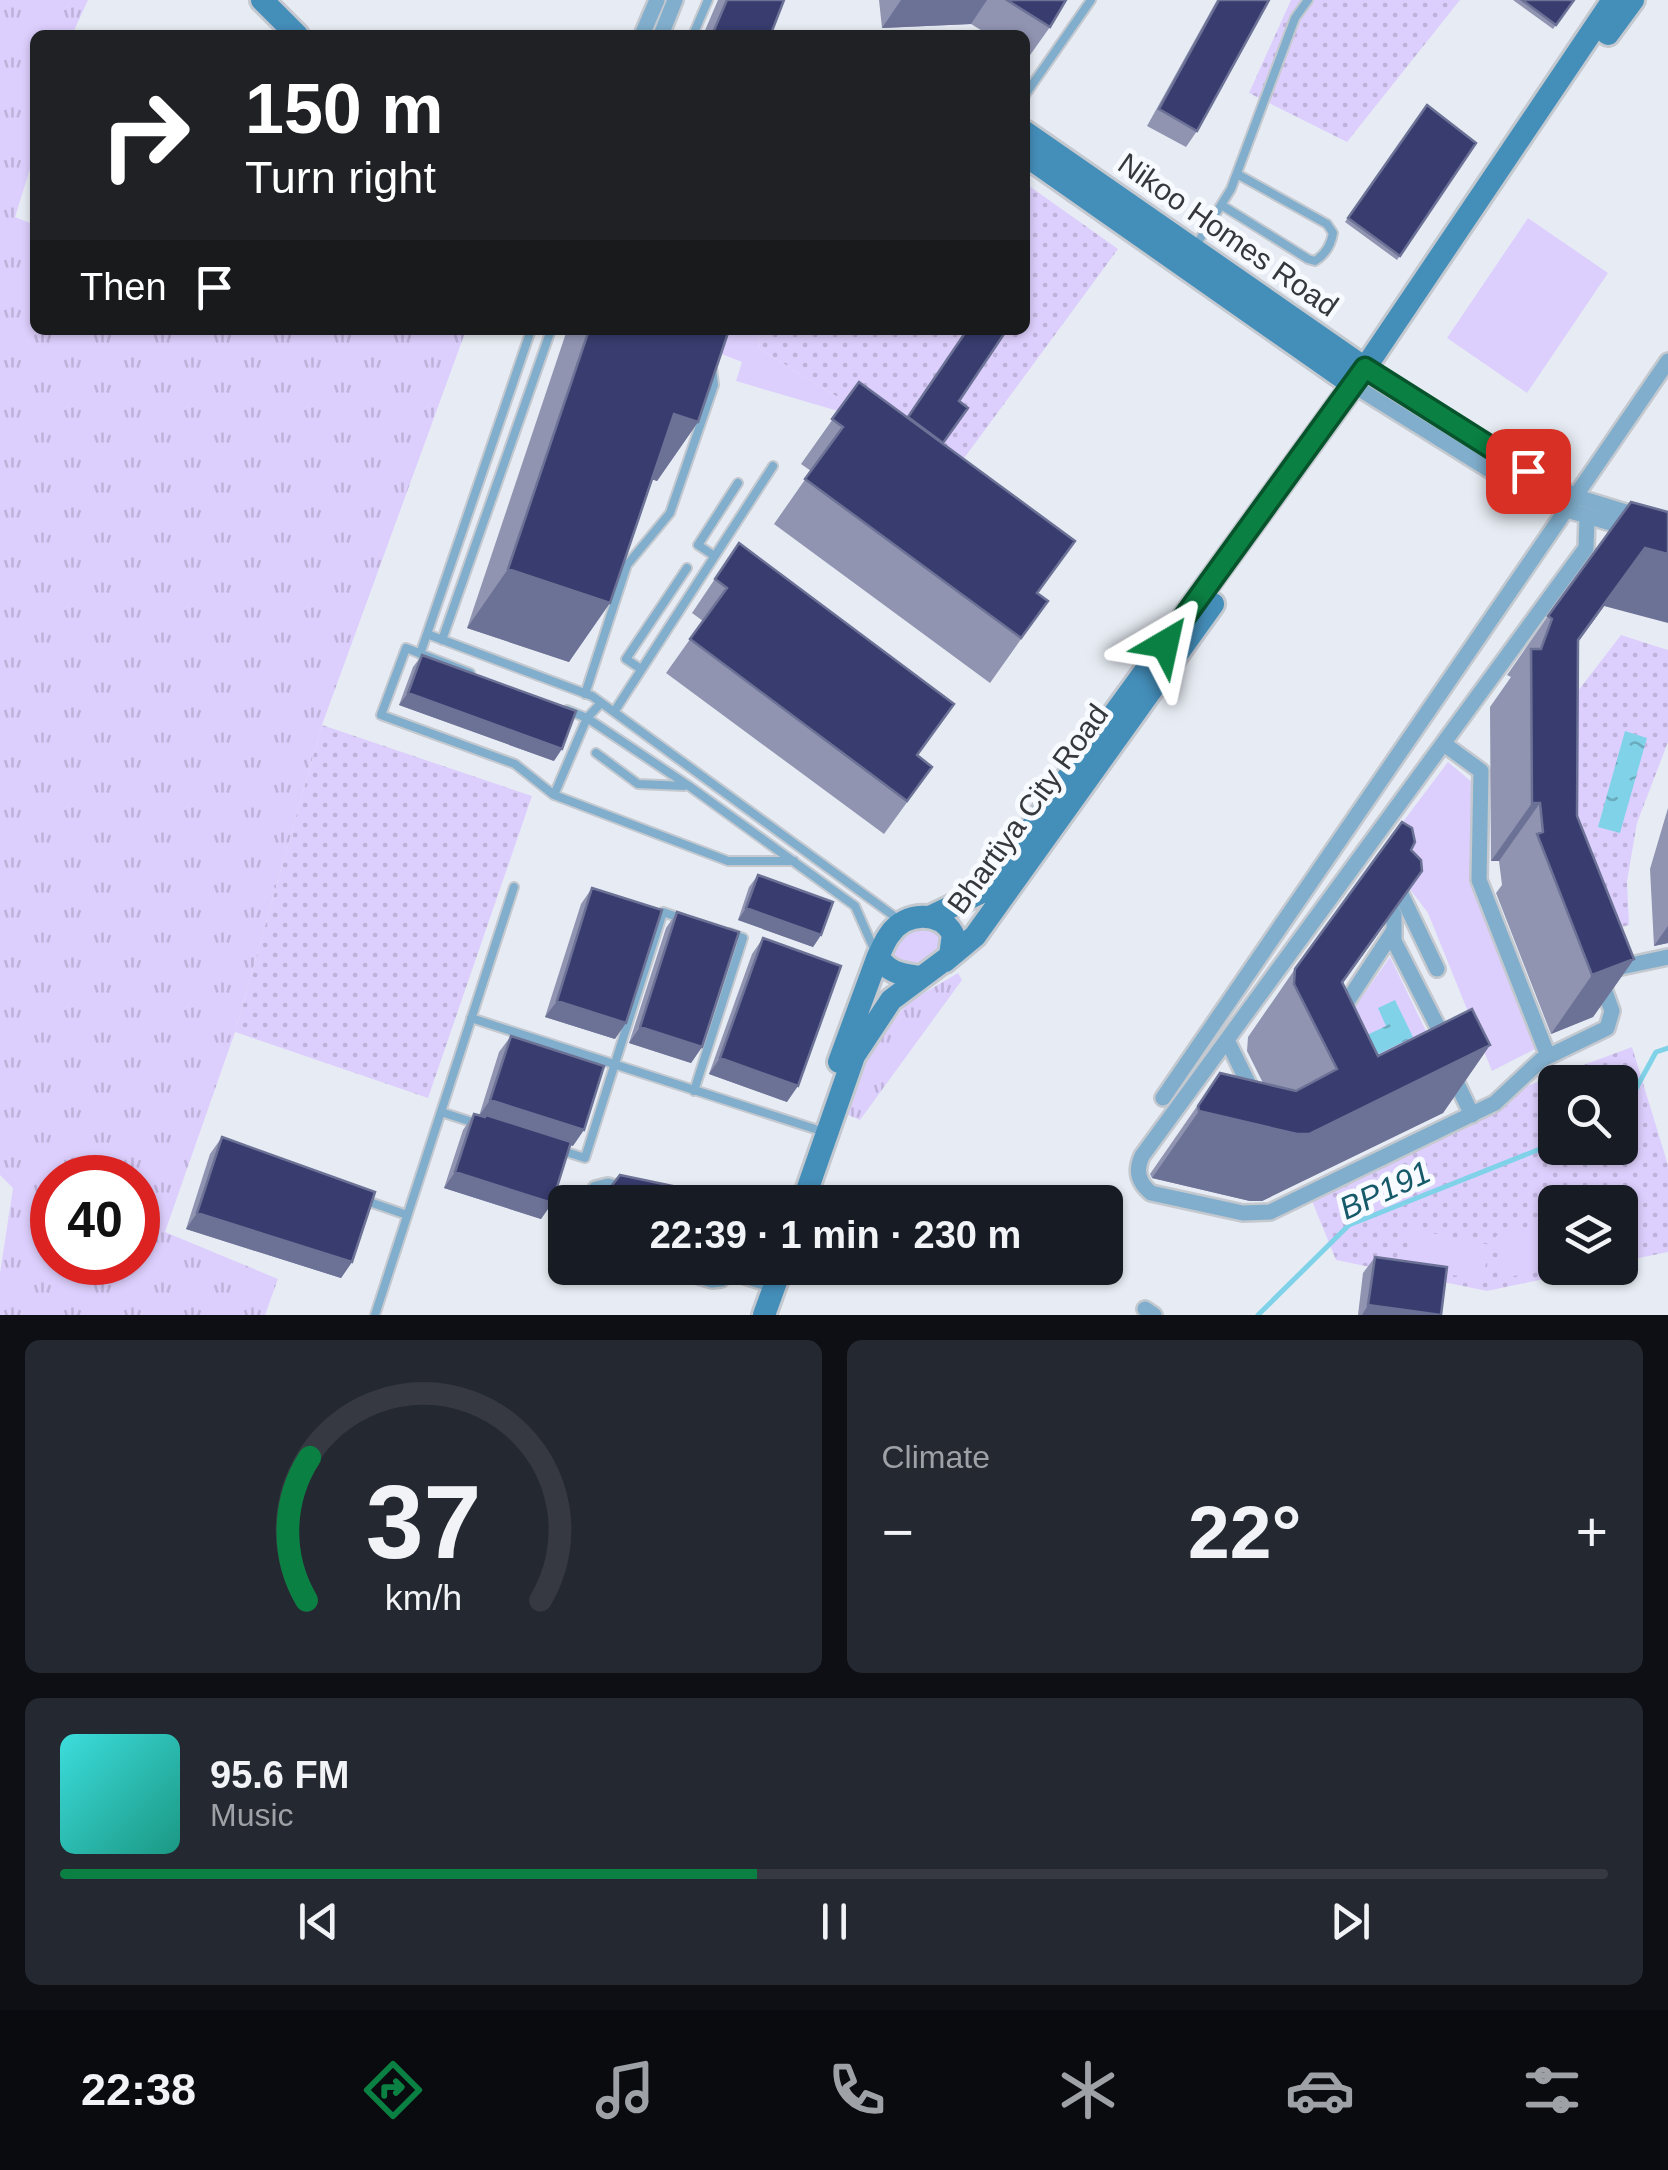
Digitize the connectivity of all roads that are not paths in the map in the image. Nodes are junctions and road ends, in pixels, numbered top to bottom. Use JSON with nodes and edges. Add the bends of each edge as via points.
{"nodes":[{"id":1,"x":262,"y":0,"type":"edge"},
{"id":2,"x":657,"y":0,"type":"edge"},
{"id":3,"x":675,"y":0,"type":"edge"},
{"id":4,"x":708,"y":0,"type":"edge"},
{"id":5,"x":1091,"y":0,"type":"edge"},
{"id":6,"x":1308,"y":0,"type":"edge"},
{"id":7,"x":1613,"y":0,"type":"edge"},
{"id":8,"x":1632,"y":0,"type":"edge"},
{"id":9,"x":293,"y":30,"type":"edge"},
{"id":10,"x":644,"y":30,"type":"edge"},
{"id":11,"x":663,"y":30,"type":"edge"},
{"id":12,"x":695,"y":30,"type":"edge"},
{"id":13,"x":1030,"y":87,"type":"edge"},
{"id":14,"x":1030,"y":136,"type":"edge"},
{"id":15,"x":1030,"y":157,"type":"edge"},
{"id":16,"x":1237,"y":174,"type":"junction"},
{"id":17,"x":1223,"y":206,"type":"junction"},
{"id":18,"x":1190,"y":256,"type":"junction"},
{"id":19,"x":529,"y":335,"type":"edge"},
{"id":20,"x":549,"y":335,"type":"edge"},
{"id":21,"x":706,"y":358,"type":"edge"},
{"id":22,"x":1668,"y":361,"type":"edge"},
{"id":23,"x":1365,"y":380,"type":"junction"},
{"id":24,"x":773,"y":466,"type":"dead end"},
{"id":25,"x":738,"y":483,"type":"dead end"},
{"id":26,"x":1572,"y":503,"type":"junction"},
{"id":27,"x":1587,"y":516,"type":"junction"},
{"id":28,"x":1668,"y":525,"type":"edge"},
{"id":29,"x":1668,"y":540,"type":"edge"},
{"id":30,"x":713,"y":554,"type":"junction"},
{"id":31,"x":687,"y":568,"type":"dead end"},
{"id":32,"x":427,"y":634,"type":"junction"},
{"id":33,"x":442,"y":640,"type":"junction"},
{"id":34,"x":420,"y":654,"type":"junction"},
{"id":35,"x":641,"y":669,"type":"junction"},
{"id":36,"x":476,"y":675,"type":"edge"},
{"id":37,"x":584,"y":694,"type":"junction"},
{"id":38,"x":601,"y":703,"type":"junction"},
{"id":39,"x":550,"y":704,"type":"edge"},
{"id":40,"x":1430,"y":710,"type":"junction"},
{"id":41,"x":614,"y":712,"type":"junction"},
{"id":42,"x":587,"y":718,"type":"junction"},
{"id":43,"x":1451,"y":735,"type":"junction"},
{"id":44,"x":596,"y":753,"type":"dead end"},
{"id":45,"x":689,"y":786,"type":"junction"},
{"id":46,"x":554,"y":794,"type":"junction"},
{"id":47,"x":794,"y":861,"type":"junction"},
{"id":48,"x":1356,"y":866,"type":"junction"},
{"id":49,"x":1380,"y":882,"type":"junction"},
{"id":50,"x":514,"y":888,"type":"dead end"},
{"id":51,"x":932,"y":916,"type":"junction"},
{"id":52,"x":694,"y":922,"type":"edge"},
{"id":53,"x":903,"y":923,"type":"junction"},
{"id":54,"x":711,"y":928,"type":"edge"},
{"id":55,"x":1394,"y":930,"type":"junction"},
{"id":56,"x":878,"y":956,"type":"junction"},
{"id":57,"x":1668,"y":957,"type":"edge"},
{"id":58,"x":945,"y":962,"type":"junction"},
{"id":59,"x":1437,"y":969,"type":"dead end"},
{"id":60,"x":919,"y":977,"type":"junction"},
{"id":61,"x":472,"y":1018,"type":"junction"},
{"id":62,"x":1332,"y":1025,"type":"edge"},
{"id":63,"x":1228,"y":1040,"type":"junction"},
{"id":64,"x":1440,"y":1050,"type":"junction"},
{"id":65,"x":1548,"y":1056,"type":"junction"},
{"id":66,"x":1425,"y":1058,"type":"edge"},
{"id":67,"x":614,"y":1065,"type":"junction"},
{"id":68,"x":694,"y":1091,"type":"junction"},
{"id":69,"x":1163,"y":1098,"type":"dead end"},
{"id":70,"x":441,"y":1112,"type":"junction"},
{"id":71,"x":1472,"y":1114,"type":"junction"},
{"id":72,"x":1264,"y":1116,"type":"edge"},
{"id":73,"x":477,"y":1124,"type":"edge"},
{"id":74,"x":815,"y":1129,"type":"junction"},
{"id":75,"x":549,"y":1147,"type":"edge"},
{"id":76,"x":797,"y":1185,"type":"edge"},
{"id":77,"x":809,"y":1185,"type":"edge"},
{"id":78,"x":356,"y":1197,"type":"edge"},
{"id":79,"x":408,"y":1215,"type":"junction"},
{"id":80,"x":766,"y":1285,"type":"edge"},
{"id":81,"x":769,"y":1285,"type":"edge"},
{"id":82,"x":375,"y":1315,"type":"edge"},
{"id":83,"x":754,"y":1315,"type":"edge"},
{"id":84,"x":764,"y":1315,"type":"edge"}],
"edges":[{"from":1,"to":9,"type":"street"},
{"from":2,"to":10,"type":"street"},
{"from":3,"to":11,"type":"street"},
{"from":4,"to":12,"type":"lane"},
{"from":5,"to":13,"type":"lane"},
{"from":6,"to":16,"type":"lane","via":[[1294,18]]},
{"from":7,"to":23,"type":"street","via":[[1453,233]]},
{"from":8,"to":23,"type":"street"},
{"from":14,"to":18,"type":"street","name":"Nikoo Homes Road"},
{"from":15,"to":18,"type":"street","name":"Nikoo Homes Road"},
{"from":16,"to":17,"type":"lane"},
{"from":16,"to":17,"type":"lane","via":[[1327,224],[1332,241],[1324,256],[1308,259]]},
{"from":17,"to":18,"type":"lane"},
{"from":18,"to":23,"type":"street","name":"Nikoo Homes Road"},
{"from":19,"to":32,"type":"lane"},
{"from":20,"to":33,"type":"lane"},
{"from":21,"to":37,"type":"lane","via":[[714,384],[670,513],[627,565]]},
{"from":22,"to":26,"type":"street"},
{"from":23,"to":26,"type":"street","via":[[1528,471]]},
{"from":23,"to":26,"type":"street","via":[[1515,486]]},
{"from":23,"to":51,"type":"street","name":"Bhartiya City Road","via":[[986,890]]},
{"from":23,"to":58,"type":"street","name":"Bhartiya City Road","via":[[975,936]]},
{"from":24,"to":30,"type":"lane"},
{"from":25,"to":30,"type":"lane","via":[[698,545]]},
{"from":26,"to":27,"type":"street"},
{"from":26,"to":28,"type":"street"},
{"from":26,"to":40,"type":"street"},
{"from":27,"to":29,"type":"street"},
{"from":27,"to":43,"type":"street","via":[[1593,549]]},
{"from":30,"to":35,"type":"lane"},
{"from":31,"to":35,"type":"lane","via":[[626,659]]},
{"from":32,"to":33,"type":"lane"},
{"from":32,"to":34,"type":"lane"},
{"from":33,"to":37,"type":"lane"},
{"from":34,"to":36,"type":"lane"},
{"from":34,"to":46,"type":"lane","via":[[406,648],[381,715],[514,764]]},
{"from":35,"to":41,"type":"lane"},
{"from":37,"to":38,"type":"lane"},
{"from":38,"to":41,"type":"lane"},
{"from":38,"to":42,"type":"lane"},
{"from":39,"to":42,"type":"lane"},
{"from":40,"to":43,"type":"street","via":[[1432,724]]},
{"from":40,"to":69,"type":"street"},
{"from":41,"to":53,"type":"lane"},
{"from":42,"to":45,"type":"lane"},
{"from":42,"to":46,"type":"lane"},
{"from":43,"to":48,"type":"street"},
{"from":43,"to":65,"type":"street","via":[[1481,771],[1478,880]]},
{"from":44,"to":45,"type":"lane","via":[[638,784]]},
{"from":45,"to":47,"type":"lane"},
{"from":46,"to":47,"type":"lane","via":[[728,861]]},
{"from":47,"to":56,"type":"lane","via":[[855,906]]},
{"from":48,"to":49,"type":"street"},
{"from":48,"to":63,"type":"street"},
{"from":49,"to":55,"type":"street"},
{"from":49,"to":59,"type":"street","via":[[1401,894]]},
{"from":50,"to":61,"type":"lane"},
{"from":51,"to":53,"type":"street","name":"Bhartiya City Road"},
{"from":51,"to":58,"type":"street","name":"Bhartiya City Road","via":[[953,934]]},
{"from":52,"to":67,"type":"lane","via":[[662,912]]},
{"from":53,"to":56,"type":"street","name":"Bhartiya City Road"},
{"from":54,"to":68,"type":"lane","via":[[743,938]]},
{"from":55,"to":62,"type":"street"},
{"from":55,"to":64,"type":"street","via":[[1443,1036]]},
{"from":56,"to":60,"type":"street","via":[[894,972]]},
{"from":56,"to":74,"type":"street","name":"Bhartiya City Road"},
{"from":57,"to":65,"type":"street","via":[[1611,972],[1604,989],[1612,1011],[1607,1028]]},
{"from":58,"to":60,"type":"street","name":"Bhartiya City Road"},
{"from":60,"to":77,"type":"street","name":"Bhartiya City Road","via":[[891,1000],[854,1056]]},
{"from":61,"to":67,"type":"lane"},
{"from":61,"to":70,"type":"lane"},
{"from":63,"to":71,"type":"street","via":[[1172,1127],[1139,1163],[1139,1177],[1151,1194],[1252,1214],[1280,1208]]},
{"from":63,"to":72,"type":"street"},
{"from":64,"to":66,"type":"street"},
{"from":64,"to":71,"type":"street"},
{"from":65,"to":71,"type":"street","via":[[1496,1103]]},
{"from":67,"to":68,"type":"lane"},
{"from":67,"to":75,"type":"lane","via":[[585,1158]]},
{"from":68,"to":74,"type":"lane"},
{"from":70,"to":73,"type":"lane"},
{"from":70,"to":79,"type":"lane"},
{"from":74,"to":76,"type":"street","name":"Bhartiya City Road"},
{"from":78,"to":79,"type":"lane"},
{"from":79,"to":82,"type":"lane"},
{"from":80,"to":83,"type":"street"},
{"from":81,"to":84,"type":"street"}]}
